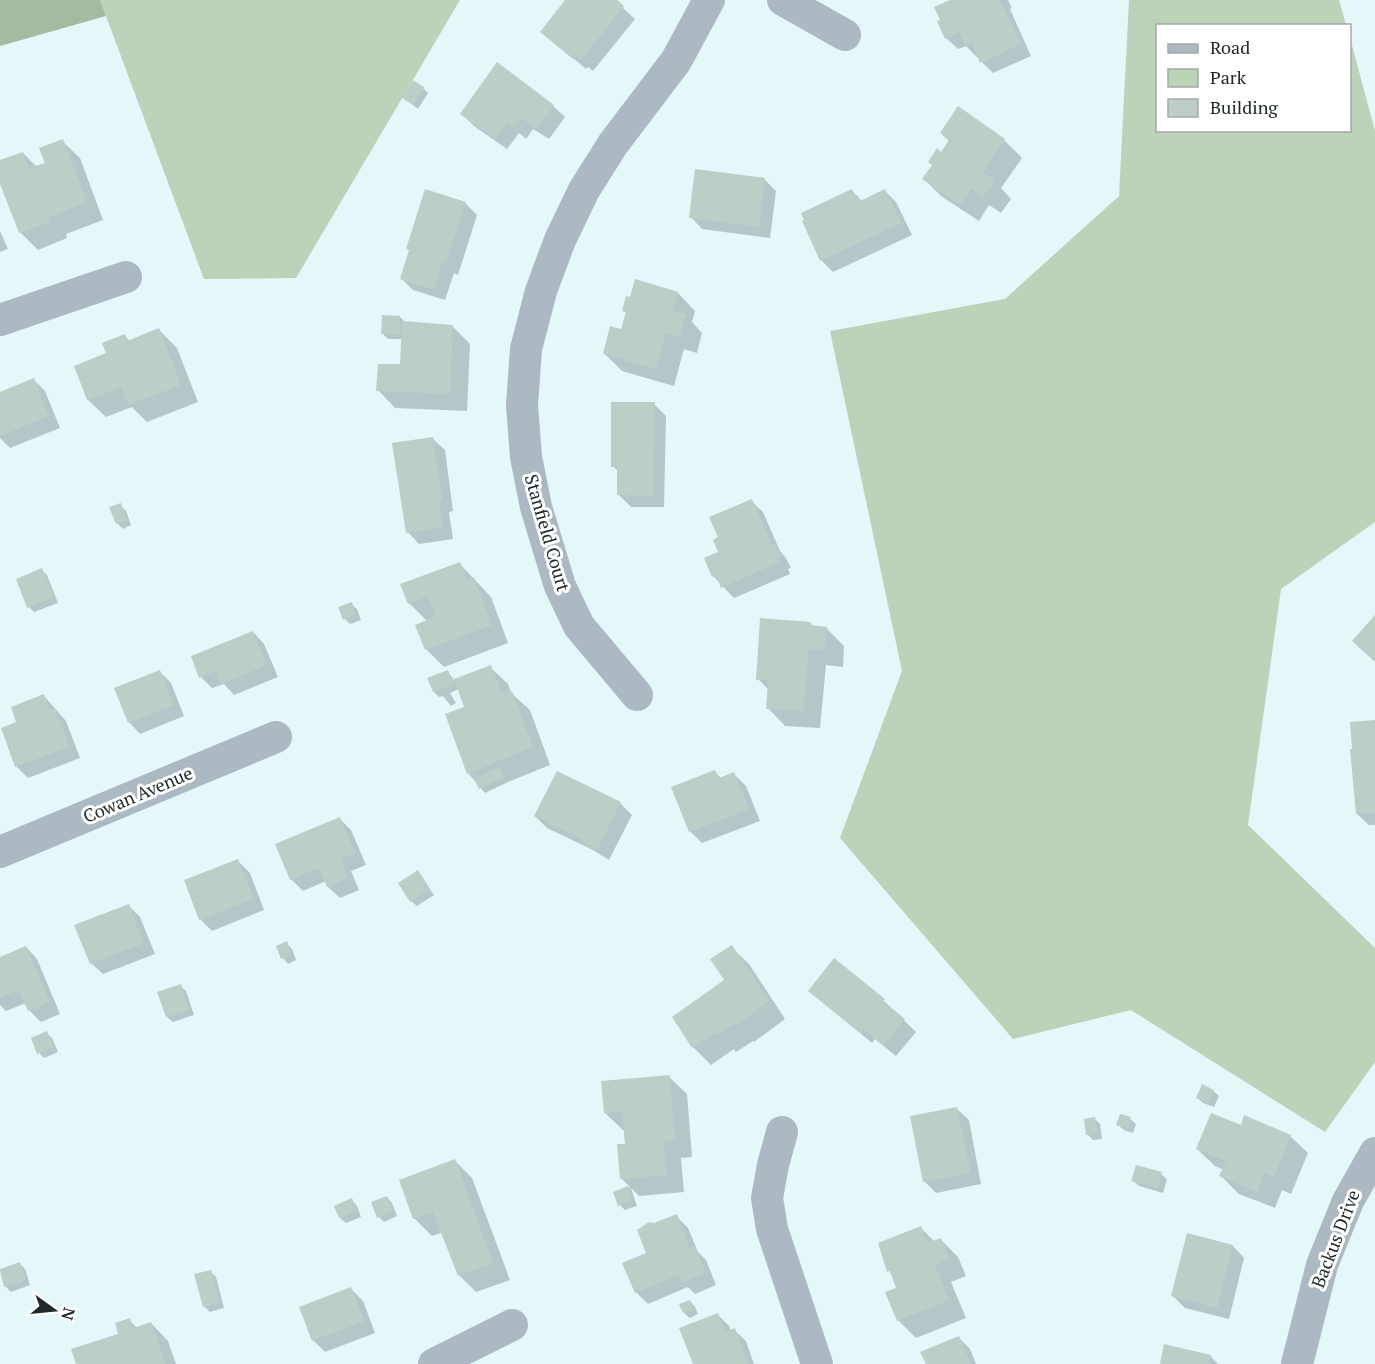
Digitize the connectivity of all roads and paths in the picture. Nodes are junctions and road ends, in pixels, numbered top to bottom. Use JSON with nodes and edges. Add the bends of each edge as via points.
{"nodes":[{"id":1,"x":709,"y":0,"type":"edge"},
{"id":2,"x":783,"y":0,"type":"edge"},
{"id":3,"x":845,"y":35,"type":"dead end"},
{"id":4,"x":126,"y":277,"type":"dead end"},
{"id":5,"x":0,"y":320,"type":"edge"},
{"id":6,"x":637,"y":695,"type":"dead end"},
{"id":7,"x":276,"y":736,"type":"dead end"},
{"id":8,"x":0,"y":852,"type":"edge"},
{"id":9,"x":782,"y":1132,"type":"dead end"},
{"id":10,"x":1375,"y":1153,"type":"edge"},
{"id":11,"x":512,"y":1325,"type":"dead end"},
{"id":12,"x":434,"y":1364,"type":"edge"},
{"id":13,"x":817,"y":1364,"type":"edge"},
{"id":14,"x":1297,"y":1364,"type":"edge"}],
"edges":[{"from":1,"to":6,"type":"street","name":"Stanfield Court","via":[[676,61],[584,190],[544,280],[526,349],[522,405],[526,457],[536,507],[560,586],[579,626]]},
{"from":2,"to":3,"type":"street"},
{"from":4,"to":5,"type":"street"},
{"from":7,"to":8,"type":"street","name":"Cowan Avenue"},
{"from":9,"to":13,"type":"street","via":[[767,1197],[772,1229]]},
{"from":10,"to":14,"type":"street","name":"Backus Drive","via":[[1348,1201],[1322,1265]]},
{"from":11,"to":12,"type":"street"}]}
